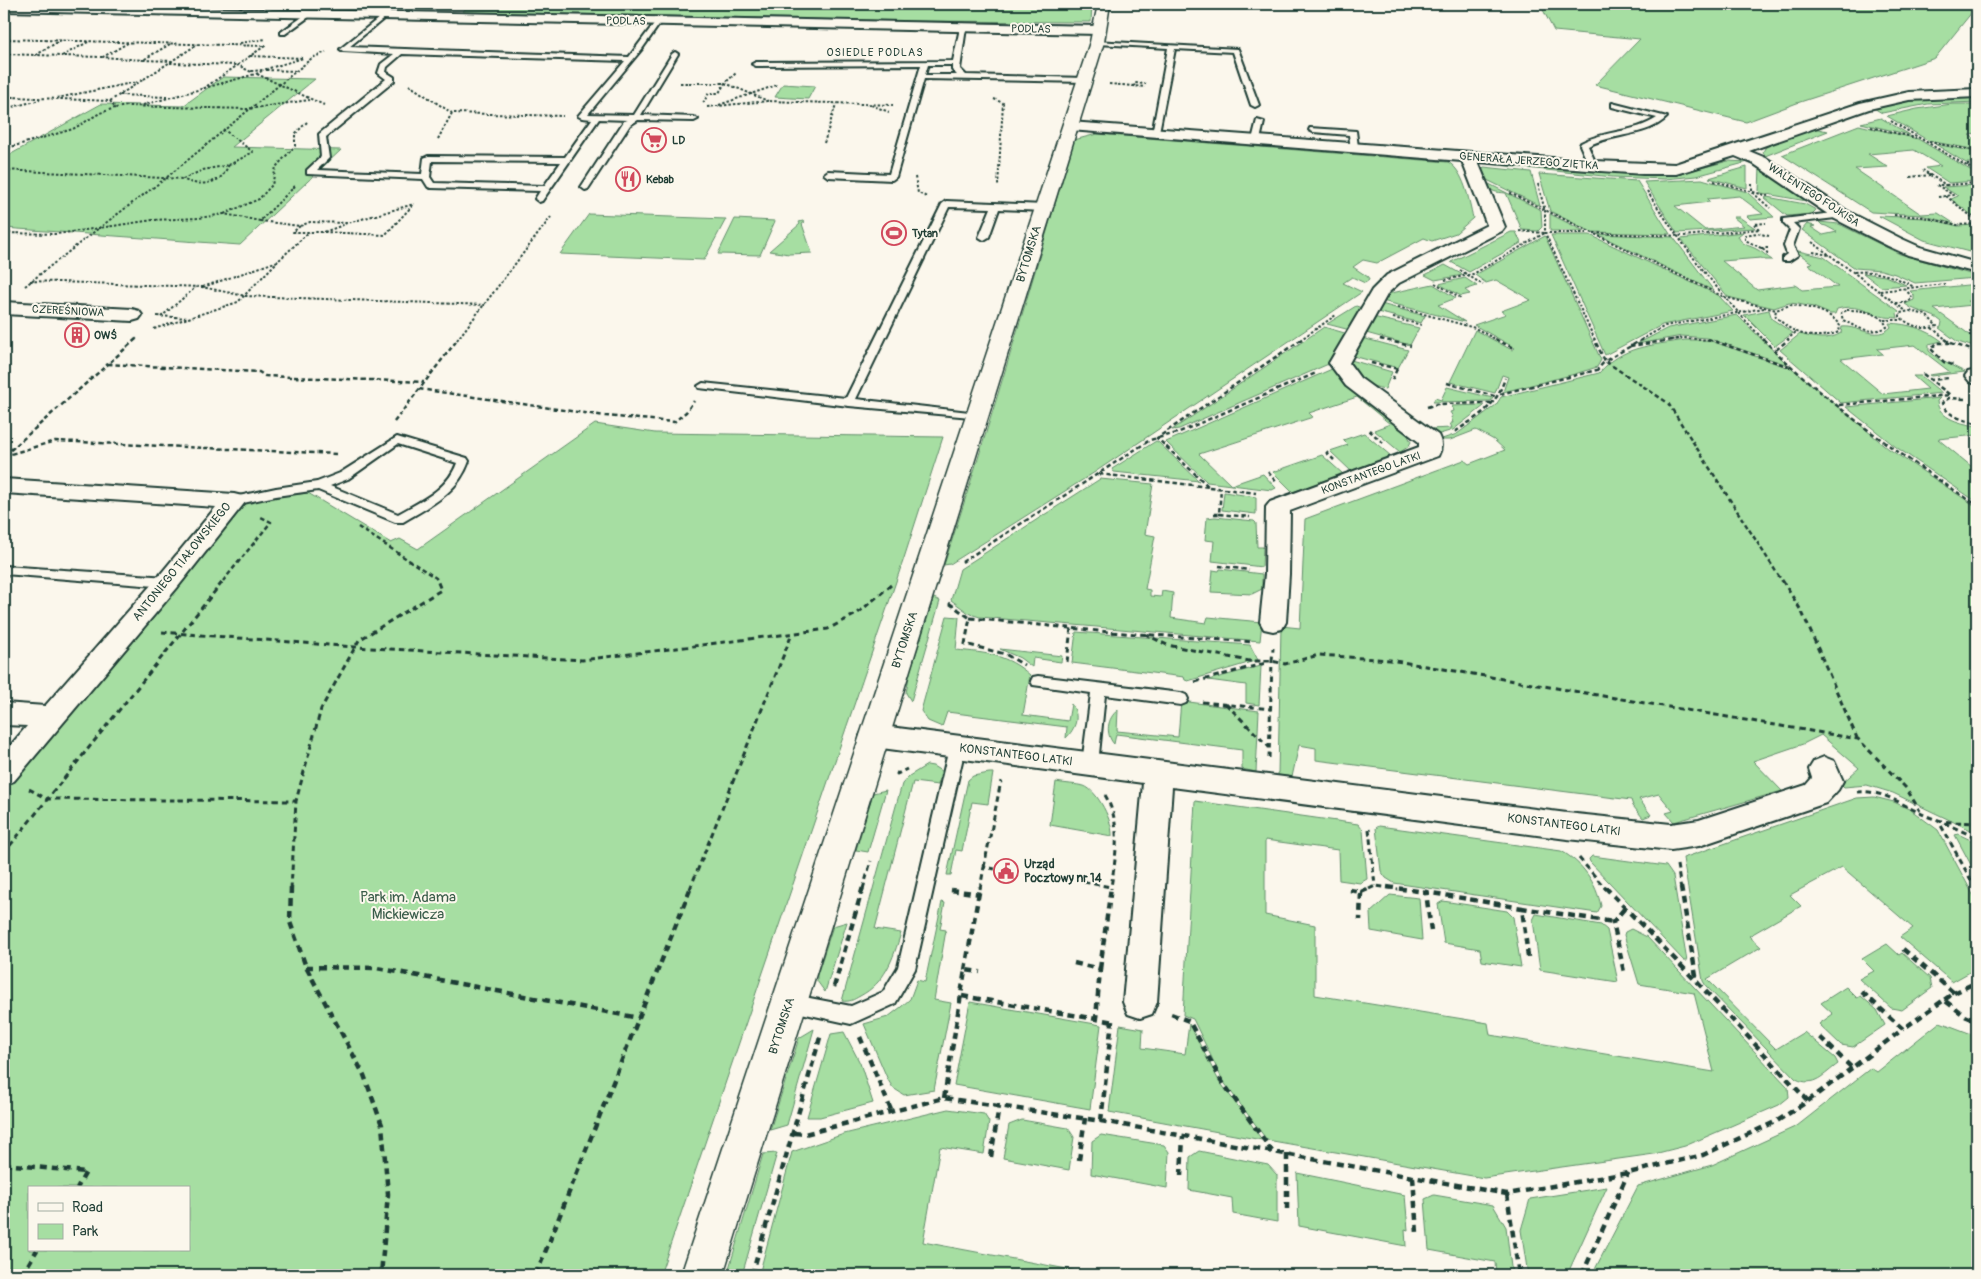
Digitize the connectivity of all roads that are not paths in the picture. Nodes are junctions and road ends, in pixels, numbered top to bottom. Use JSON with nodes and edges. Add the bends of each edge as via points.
{"nodes":[{"id":1,"x":275,"y":4,"type":"edge"},
{"id":2,"x":1104,"y":4,"type":"edge"},
{"id":3,"x":4,"y":7,"type":"edge"},
{"id":4,"x":261,"y":12,"type":"junction"},
{"id":5,"x":310,"y":14,"type":"junction"},
{"id":6,"x":384,"y":16,"type":"junction"},
{"id":7,"x":658,"y":22,"type":"junction"},
{"id":8,"x":963,"y":28,"type":"junction"},
{"id":9,"x":283,"y":33,"type":"dead end"},
{"id":10,"x":1098,"y":36,"type":"junction"},
{"id":11,"x":1172,"y":47,"type":"junction"},
{"id":12,"x":400,"y":52,"type":"junction"},
{"id":13,"x":676,"y":54,"type":"dead end"},
{"id":14,"x":629,"y":59,"type":"junction"},
{"id":15,"x":756,"y":64,"type":"dead end"},
{"id":16,"x":925,"y":64,"type":"junction"},
{"id":17,"x":956,"y":64,"type":"junction"},
{"id":18,"x":922,"y":77,"type":"junction"},
{"id":19,"x":964,"y":77,"type":"junction"},
{"id":20,"x":1085,"y":80,"type":"junction"},
{"id":21,"x":1977,"y":93,"type":"edge"},
{"id":22,"x":1255,"y":105,"type":"dead end"},
{"id":23,"x":1615,"y":105,"type":"dead end"},
{"id":24,"x":596,"y":118,"type":"junction"},
{"id":25,"x":636,"y":118,"type":"junction"},
{"id":26,"x":694,"y":119,"type":"dead end"},
{"id":27,"x":1260,"y":122,"type":"dead end"},
{"id":28,"x":1070,"y":126,"type":"junction"},
{"id":29,"x":1313,"y":130,"type":"dead end"},
{"id":30,"x":1156,"y":132,"type":"junction"},
{"id":31,"x":1256,"y":140,"type":"junction"},
{"id":32,"x":1354,"y":147,"type":"junction"},
{"id":33,"x":1736,"y":150,"type":"junction"},
{"id":34,"x":1468,"y":156,"type":"junction"},
{"id":35,"x":568,"y":160,"type":"junction"},
{"id":36,"x":1593,"y":166,"type":"junction"},
{"id":37,"x":828,"y":174,"type":"dead end"},
{"id":38,"x":426,"y":177,"type":"junction"},
{"id":39,"x":585,"y":187,"type":"dead end"},
{"id":40,"x":545,"y":189,"type":"junction"},
{"id":41,"x":539,"y":199,"type":"dead end"},
{"id":42,"x":996,"y":206,"type":"junction"},
{"id":43,"x":1044,"y":208,"type":"junction"},
{"id":44,"x":1841,"y":215,"type":"junction"},
{"id":45,"x":984,"y":237,"type":"dead end"},
{"id":46,"x":1786,"y":259,"type":"dead end"},
{"id":47,"x":1977,"y":268,"type":"edge"},
{"id":48,"x":4,"y":308,"type":"edge"},
{"id":49,"x":132,"y":315,"type":"road end"},
{"id":50,"x":704,"y":386,"type":"dead end"},
{"id":51,"x":849,"y":403,"type":"junction"},
{"id":52,"x":978,"y":416,"type":"junction"},
{"id":53,"x":4,"y":486,"type":"edge"},
{"id":54,"x":318,"y":486,"type":"junction"},
{"id":55,"x":234,"y":501,"type":"junction"},
{"id":56,"x":4,"y":570,"type":"edge"},
{"id":57,"x":168,"y":582,"type":"junction"},
{"id":58,"x":1273,"y":622,"type":"dead end"},
{"id":59,"x":1038,"y":681,"type":"road end"},
{"id":60,"x":1099,"y":690,"type":"junction"},
{"id":61,"x":1187,"y":700,"type":"road end"},
{"id":62,"x":4,"y":714,"type":"edge"},
{"id":63,"x":51,"y":717,"type":"junction"},
{"id":64,"x":874,"y":736,"type":"junction"},
{"id":65,"x":957,"y":748,"type":"junction"},
{"id":66,"x":1824,"y":769,"type":"dead end"},
{"id":67,"x":1158,"y":774,"type":"junction"},
{"id":68,"x":1096,"y":777,"type":"junction"},
{"id":69,"x":12,"y":779,"type":"edge"},
{"id":70,"x":1140,"y":1002,"type":"road end"},
{"id":71,"x":789,"y":1003,"type":"junction"},
{"id":72,"x":702,"y":1275,"type":"edge"}],
"edges":[{"from":1,"to":4,"type":"lane"},
{"from":2,"to":10,"type":"street","name":"BYTOMSKA"},
{"from":3,"to":4,"type":"street","name":"PODLAS"},
{"from":4,"to":5,"type":"street","name":"PODLAS"},
{"from":5,"to":6,"type":"street","name":"PODLAS"},
{"from":5,"to":9,"type":"lane"},
{"from":6,"to":7,"type":"street","name":"PODLAS"},
{"from":6,"to":12,"type":"lane","via":[[343,49]]},
{"from":7,"to":8,"type":"street","name":"PODLAS"},
{"from":7,"to":14,"type":"lane"},
{"from":8,"to":10,"type":"street","name":"PODLAS"},
{"from":8,"to":17,"type":"lane"},
{"from":10,"to":11,"type":"lane"},
{"from":10,"to":20,"type":"street","name":"BYTOMSKA"},
{"from":11,"to":22,"type":"lane","via":[[1236,50]]},
{"from":11,"to":30,"type":"lane"},
{"from":12,"to":14,"type":"lane"},
{"from":12,"to":38,"type":"lane","via":[[384,66],[382,73],[391,79],[322,136],[325,158],[310,172]]},
{"from":13,"to":25,"type":"lane"},
{"from":14,"to":24,"type":"lane","via":[[582,116]]},
{"from":15,"to":16,"type":"lane"},
{"from":16,"to":17,"type":"lane"},
{"from":16,"to":18,"type":"lane"},
{"from":17,"to":19,"type":"lane","via":[[956,70]]},
{"from":18,"to":19,"type":"lane"},
{"from":18,"to":37,"type":"lane","via":[[892,177]]},
{"from":19,"to":20,"type":"lane"},
{"from":20,"to":28,"type":"street","name":"BYTOMSKA"},
{"from":21,"to":33,"type":"street","name":"GENERAŁA JERZEGO ZIĘTKA","via":[[1909,96],[1865,106]]},
{"from":23,"to":36,"type":"lane","via":[[1663,117],[1650,126],[1595,139],[1584,146]]},
{"from":24,"to":25,"type":"lane"},
{"from":24,"to":35,"type":"lane"},
{"from":25,"to":26,"type":"lane"},
{"from":25,"to":39,"type":"lane","via":[[627,123]]},
{"from":27,"to":31,"type":"lane"},
{"from":28,"to":30,"type":"street","name":"GENERAŁA JERZEGO ZIĘTKA"},
{"from":28,"to":43,"type":"street","name":"BYTOMSKA"},
{"from":29,"to":32,"type":"lane","via":[[1353,133]]},
{"from":30,"to":31,"type":"street","name":"GENERAŁA JERZEGO ZIĘTKA"},
{"from":31,"to":32,"type":"street","name":"GENERAŁA JERZEGO ZIĘTKA"},
{"from":32,"to":34,"type":"street","name":"GENERAŁA JERZEGO ZIĘTKA"},
{"from":33,"to":36,"type":"street","name":"GENERAŁA JERZEGO ZIĘTKA","via":[[1676,169]]},
{"from":33,"to":44,"type":"street","name":"WALENTEGO FOJKISA","via":[[1760,161]]},
{"from":34,"to":36,"type":"street","name":"GENERAŁA JERZEGO ZIĘTKA"},
{"from":34,"to":58,"type":"street","name":"KONSTANTEGO LATKI","via":[[1496,227],[1393,279],[1381,290],[1340,363],[1353,382],[1430,440],[1430,451],[1278,507]]},
{"from":35,"to":38,"type":"lane","via":[[428,158]]},
{"from":35,"to":40,"type":"lane"},
{"from":38,"to":40,"type":"lane","via":[[431,185]]},
{"from":40,"to":41,"type":"lane"},
{"from":42,"to":43,"type":"lane"},
{"from":42,"to":45,"type":"lane"},
{"from":42,"to":51,"type":"lane","via":[[946,204]]},
{"from":43,"to":52,"type":"street","name":"BYTOMSKA"},
{"from":44,"to":46,"type":"lane","via":[[1786,222],[1795,229],[1788,248],[1793,255]]},
{"from":44,"to":47,"type":"street","name":"WALENTEGO FOJKISA","via":[[1914,251]]},
{"from":48,"to":49,"type":"street","name":"CZEREŚNIOWA"},
{"from":50,"to":51,"type":"lane"},
{"from":51,"to":52,"type":"lane"},
{"from":52,"to":64,"type":"street","name":"BYTOMSKA"},
{"from":53,"to":55,"type":"street","name":"ANTONIEGO TIAŁOWSKIEGO"},
{"from":54,"to":54,"type":"lane","via":[[399,519],[452,486],[463,461],[397,440],[344,476]]},
{"from":54,"to":55,"type":"lane"},
{"from":55,"to":57,"type":"street","name":"ANTONIEGO TIAŁOWSKIEGO"},
{"from":56,"to":57,"type":"lane"},
{"from":57,"to":63,"type":"street","name":"ANTONIEGO TIAŁOWSKIEGO"},
{"from":59,"to":60,"type":"lane"},
{"from":60,"to":61,"type":"lane"},
{"from":60,"to":68,"type":"lane"},
{"from":62,"to":63,"type":"street"},
{"from":63,"to":69,"type":"street","name":"ANTONIEGO TIAŁOWSKIEGO"},
{"from":64,"to":65,"type":"street","name":"KONSTANTEGO LATKI"},
{"from":64,"to":71,"type":"street","name":"BYTOMSKA"},
{"from":65,"to":68,"type":"street","name":"KONSTANTEGO LATKI"},
{"from":65,"to":71,"type":"lane","via":[[906,969],[890,998],[851,1015]]},
{"from":66,"to":67,"type":"street","name":"KONSTANTEGO LATKI","via":[[1828,781],[1816,794],[1699,834],[1672,855],[1567,826]]},
{"from":67,"to":68,"type":"street","name":"KONSTANTEGO LATKI"},
{"from":67,"to":70,"type":"street"},
{"from":71,"to":72,"type":"street","name":"BYTOMSKA"}]}
